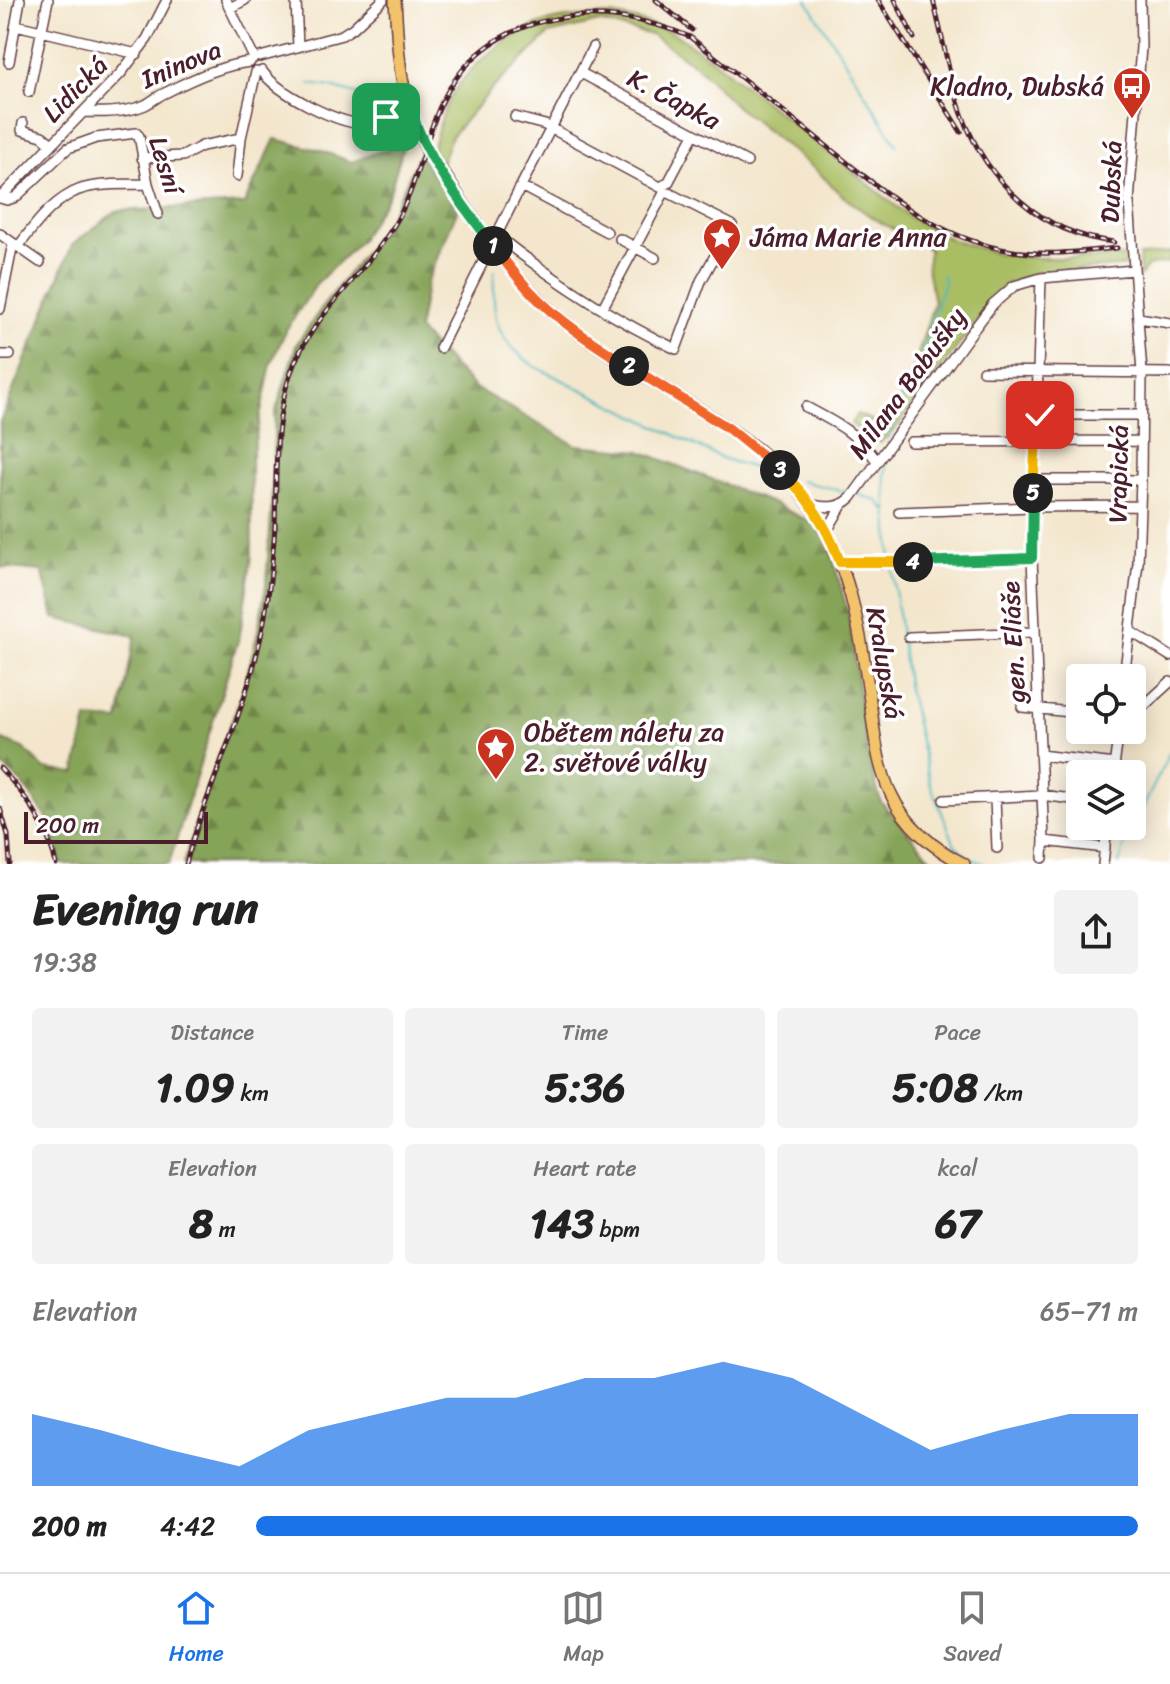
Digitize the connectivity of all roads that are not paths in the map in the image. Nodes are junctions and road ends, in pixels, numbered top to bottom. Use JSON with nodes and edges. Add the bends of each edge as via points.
{"nodes":[{"id":1,"x":20,"y":0,"type":"edge"},
{"id":2,"x":48,"y":0,"type":"edge"},
{"id":3,"x":167,"y":0,"type":"edge"},
{"id":4,"x":245,"y":0,"type":"edge"},
{"id":5,"x":296,"y":0,"type":"edge"},
{"id":6,"x":383,"y":0,"type":"edge"},
{"id":7,"x":395,"y":0,"type":"edge"},
{"id":8,"x":1140,"y":0,"type":"edge"},
{"id":9,"x":228,"y":4,"type":"edge"},
{"id":10,"x":16,"y":25,"type":"junction"},
{"id":11,"x":42,"y":30,"type":"junction"},
{"id":12,"x":298,"y":47,"type":"junction"},
{"id":13,"x":593,"y":47,"type":"dead end"},
{"id":14,"x":137,"y":54,"type":"junction"},
{"id":15,"x":255,"y":59,"type":"junction"},
{"id":16,"x":9,"y":62,"type":"dead end"},
{"id":17,"x":259,"y":71,"type":"junction"},
{"id":18,"x":581,"y":73,"type":"junction"},
{"id":19,"x":29,"y":92,"type":"dead end"},
{"id":20,"x":405,"y":93,"type":"junction"},
{"id":21,"x":83,"y":112,"type":"junction"},
{"id":22,"x":412,"y":113,"type":"junction"},
{"id":23,"x":393,"y":115,"type":"junction"},
{"id":24,"x":515,"y":117,"type":"dead end"},
{"id":25,"x":23,"y":123,"type":"dead end"},
{"id":26,"x":550,"y":129,"type":"junction"},
{"id":27,"x":130,"y":133,"type":"joint"},
{"id":28,"x":694,"y":134,"type":"junction"},
{"id":29,"x":241,"y":138,"type":"junction"},
{"id":30,"x":52,"y":144,"type":"junction"},
{"id":31,"x":142,"y":158,"type":"junction"},
{"id":32,"x":747,"y":162,"type":"dead end"},
{"id":33,"x":237,"y":176,"type":"dead end"},
{"id":34,"x":148,"y":184,"type":"junction"},
{"id":35,"x":521,"y":186,"type":"junction"},
{"id":36,"x":662,"y":191,"type":"junction"},
{"id":37,"x":0,"y":198,"type":"edge"},
{"id":38,"x":158,"y":214,"type":"dead end"},
{"id":39,"x":607,"y":232,"type":"dead end"},
{"id":40,"x":0,"y":234,"type":"edge"},
{"id":41,"x":620,"y":239,"type":"dead end"},
{"id":42,"x":494,"y":240,"type":"junction"},
{"id":43,"x":16,"y":245,"type":"junction"},
{"id":44,"x":635,"y":247,"type":"junction"},
{"id":45,"x":655,"y":258,"type":"dead end"},
{"id":46,"x":40,"y":262,"type":"dead end"},
{"id":47,"x":1134,"y":270,"type":"junction"},
{"id":48,"x":1041,"y":278,"type":"junction"},
{"id":49,"x":0,"y":309,"type":"edge"},
{"id":50,"x":602,"y":309,"type":"junction"},
{"id":51,"x":1139,"y":318,"type":"junction"},
{"id":52,"x":1170,"y":323,"type":"edge"},
{"id":53,"x":440,"y":348,"type":"dead end"},
{"id":54,"x":983,"y":371,"type":"dead end"},
{"id":55,"x":1038,"y":372,"type":"junction"},
{"id":56,"x":1142,"y":372,"type":"junction"},
{"id":57,"x":1170,"y":373,"type":"edge"},
{"id":58,"x":806,"y":407,"type":"dead end"},
{"id":59,"x":1037,"y":415,"type":"junction"},
{"id":60,"x":1141,"y":415,"type":"junction"},
{"id":61,"x":1036,"y":441,"type":"junction"},
{"id":62,"x":1141,"y":441,"type":"junction"},
{"id":63,"x":911,"y":442,"type":"dead end"},
{"id":64,"x":879,"y":457,"type":"junction"},
{"id":65,"x":1034,"y":480,"type":"junction"},
{"id":66,"x":1141,"y":480,"type":"junction"},
{"id":67,"x":810,"y":504,"type":"junction"},
{"id":68,"x":842,"y":505,"type":"junction"},
{"id":69,"x":1140,"y":506,"type":"junction"},
{"id":70,"x":1032,"y":507,"type":"junction"},
{"id":71,"x":899,"y":512,"type":"dead end"},
{"id":72,"x":827,"y":531,"type":"junction"},
{"id":73,"x":1032,"y":558,"type":"junction"},
{"id":74,"x":840,"y":562,"type":"junction"},
{"id":75,"x":1130,"y":631,"type":"junction"},
{"id":76,"x":1034,"y":632,"type":"junction"},
{"id":77,"x":909,"y":637,"type":"dead end"},
{"id":78,"x":1170,"y":656,"type":"edge"},
{"id":79,"x":1126,"y":664,"type":"edge"},
{"id":80,"x":1170,"y":682,"type":"edge"},
{"id":81,"x":1146,"y":704,"type":"edge"},
{"id":82,"x":1022,"y":707,"type":"dead end"},
{"id":83,"x":1039,"y":709,"type":"junction"},
{"id":84,"x":1066,"y":712,"type":"edge"},
{"id":85,"x":1040,"y":755,"type":"junction"},
{"id":86,"x":1066,"y":760,"type":"edge"},
{"id":87,"x":1041,"y":795,"type":"junction"},
{"id":88,"x":995,"y":798,"type":"junction"},
{"id":89,"x":1066,"y":798,"type":"edge"},
{"id":90,"x":944,"y":800,"type":"dead end"},
{"id":91,"x":1106,"y":840,"type":"edge"},
{"id":92,"x":1044,"y":841,"type":"junction"},
{"id":93,"x":997,"y":848,"type":"dead end"},
{"id":94,"x":1105,"y":848,"type":"junction"},
{"id":95,"x":1043,"y":858,"type":"dead end"},
{"id":96,"x":964,"y":864,"type":"edge"},
{"id":97,"x":1103,"y":864,"type":"edge"}],
"edges":[{"from":1,"to":10,"type":"street"},
{"from":2,"to":11,"type":"street"},
{"from":3,"to":14,"type":"street","name":"Lidická"},
{"from":4,"to":9,"type":"street"},
{"from":5,"to":12,"type":"street"},
{"from":6,"to":12,"type":"street","name":"Ininova","via":[[342,35]]},
{"from":7,"to":20,"type":"main road","name":"Kralupská"},
{"from":8,"to":47,"type":"street","name":"Dubská","via":[[1129,202]]},
{"from":9,"to":15,"type":"street"},
{"from":10,"to":11,"type":"street"},
{"from":10,"to":16,"type":"street"},
{"from":11,"to":14,"type":"street"},
{"from":11,"to":19,"type":"street"},
{"from":12,"to":15,"type":"street","name":"Ininova"},
{"from":13,"to":18,"type":"street"},
{"from":14,"to":21,"type":"street","name":"Lidická"},
{"from":15,"to":17,"type":"street","name":"Ininova","via":[[265,63]]},
{"from":15,"to":21,"type":"street","name":"Ininova","via":[[196,78],[144,105]]},
{"from":17,"to":23,"type":"street","via":[[303,103],[336,118],[365,125]]},
{"from":17,"to":29,"type":"street"},
{"from":18,"to":26,"type":"street"},
{"from":18,"to":28,"type":"street","name":"K. Čapka"},
{"from":20,"to":22,"type":"main road","name":"Kralupská"},
{"from":20,"to":23,"type":"street"},
{"from":21,"to":30,"type":"street","name":"Lidická"},
{"from":22,"to":23,"type":"street"},
{"from":22,"to":42,"type":"main road","name":"Kralupská","via":[[421,139],[466,209]]},
{"from":24,"to":26,"type":"street"},
{"from":25,"to":30,"type":"street","via":[[22,130]]},
{"from":26,"to":35,"type":"street"},
{"from":26,"to":36,"type":"street"},
{"from":27,"to":31,"type":"street","name":"Lesní","via":[[139,136]]},
{"from":27,"to":37,"type":"street","name":"Lidická","via":[[68,148],[16,197]]},
{"from":28,"to":32,"type":"street","name":"K. Čapka"},
{"from":28,"to":36,"type":"street"},
{"from":29,"to":31,"type":"street","via":[[183,156]]},
{"from":29,"to":33,"type":"street"},
{"from":30,"to":37,"type":"street","name":"Lidická"},
{"from":31,"to":34,"type":"street","name":"Lesní"},
{"from":34,"to":38,"type":"street","name":"Lesní"},
{"from":34,"to":43,"type":"street","via":[[72,192]]},
{"from":35,"to":39,"type":"street"},
{"from":35,"to":42,"type":"street"},
{"from":36,"to":44,"type":"street"},
{"from":36,"to":50,"type":"street","name":"Kralupská","via":[[732,225],[701,281],[676,349]]},
{"from":40,"to":43,"type":"street"},
{"from":41,"to":44,"type":"street"},
{"from":42,"to":50,"type":"street","name":"Kralupská"},
{"from":42,"to":53,"type":"street"},
{"from":42,"to":67,"type":"main road","name":"Kralupská","via":[[552,312],[728,428],[783,473]]},
{"from":43,"to":46,"type":"street"},
{"from":43,"to":49,"type":"street"},
{"from":44,"to":45,"type":"street"},
{"from":44,"to":50,"type":"street"},
{"from":47,"to":48,"type":"street"},
{"from":47,"to":51,"type":"street","name":"Vrapická"},
{"from":48,"to":55,"type":"street","name":"gen. Eliáše"},
{"from":48,"to":64,"type":"street","name":"Milana Babušky","via":[[1014,286],[993,304]]},
{"from":51,"to":52,"type":"street"},
{"from":51,"to":56,"type":"street","name":"Vrapická"},
{"from":54,"to":55,"type":"street"},
{"from":55,"to":56,"type":"street"},
{"from":55,"to":59,"type":"street","name":"gen. Eliáše"},
{"from":56,"to":57,"type":"street"},
{"from":56,"to":60,"type":"street","name":"Vrapická"},
{"from":58,"to":64,"type":"street","via":[[845,428]]},
{"from":59,"to":60,"type":"street"},
{"from":59,"to":61,"type":"street","name":"gen. Eliáše"},
{"from":60,"to":62,"type":"street","name":"Vrapická"},
{"from":61,"to":62,"type":"street"},
{"from":61,"to":63,"type":"street"},
{"from":61,"to":65,"type":"street","name":"gen. Eliáše"},
{"from":62,"to":66,"type":"street","name":"Vrapická"},
{"from":64,"to":68,"type":"street","name":"Milana Babušky"},
{"from":65,"to":66,"type":"street"},
{"from":65,"to":70,"type":"street","name":"gen. Eliáše"},
{"from":66,"to":69,"type":"street","name":"Vrapická"},
{"from":67,"to":68,"type":"street"},
{"from":67,"to":72,"type":"main road","name":"Kralupská"},
{"from":68,"to":72,"type":"street"},
{"from":69,"to":70,"type":"street"},
{"from":69,"to":75,"type":"street","name":"Vrapická"},
{"from":70,"to":71,"type":"street"},
{"from":70,"to":73,"type":"street","name":"gen. Eliáše"},
{"from":72,"to":74,"type":"main road","name":"Kralupská"},
{"from":73,"to":74,"type":"street"},
{"from":73,"to":76,"type":"street","name":"gen. Eliáše"},
{"from":74,"to":96,"type":"main road","name":"Kralupská","via":[[857,624],[877,754],[891,796],[922,835]]},
{"from":75,"to":78,"type":"street"},
{"from":75,"to":79,"type":"street","name":"Vrapická"},
{"from":76,"to":77,"type":"street"},
{"from":76,"to":83,"type":"street","name":"gen. Eliáše"},
{"from":80,"to":81,"type":"street"},
{"from":82,"to":83,"type":"street"},
{"from":83,"to":84,"type":"street"},
{"from":83,"to":85,"type":"street","name":"gen. Eliáše"},
{"from":85,"to":86,"type":"street"},
{"from":85,"to":87,"type":"street","name":"gen. Eliáše"},
{"from":87,"to":88,"type":"street"},
{"from":87,"to":89,"type":"street"},
{"from":87,"to":92,"type":"street","name":"gen. Eliáše"},
{"from":88,"to":90,"type":"street"},
{"from":88,"to":93,"type":"street"},
{"from":91,"to":94,"type":"street"},
{"from":92,"to":94,"type":"street"},
{"from":92,"to":95,"type":"street","name":"gen. Eliáše"},
{"from":94,"to":97,"type":"street"}]}
